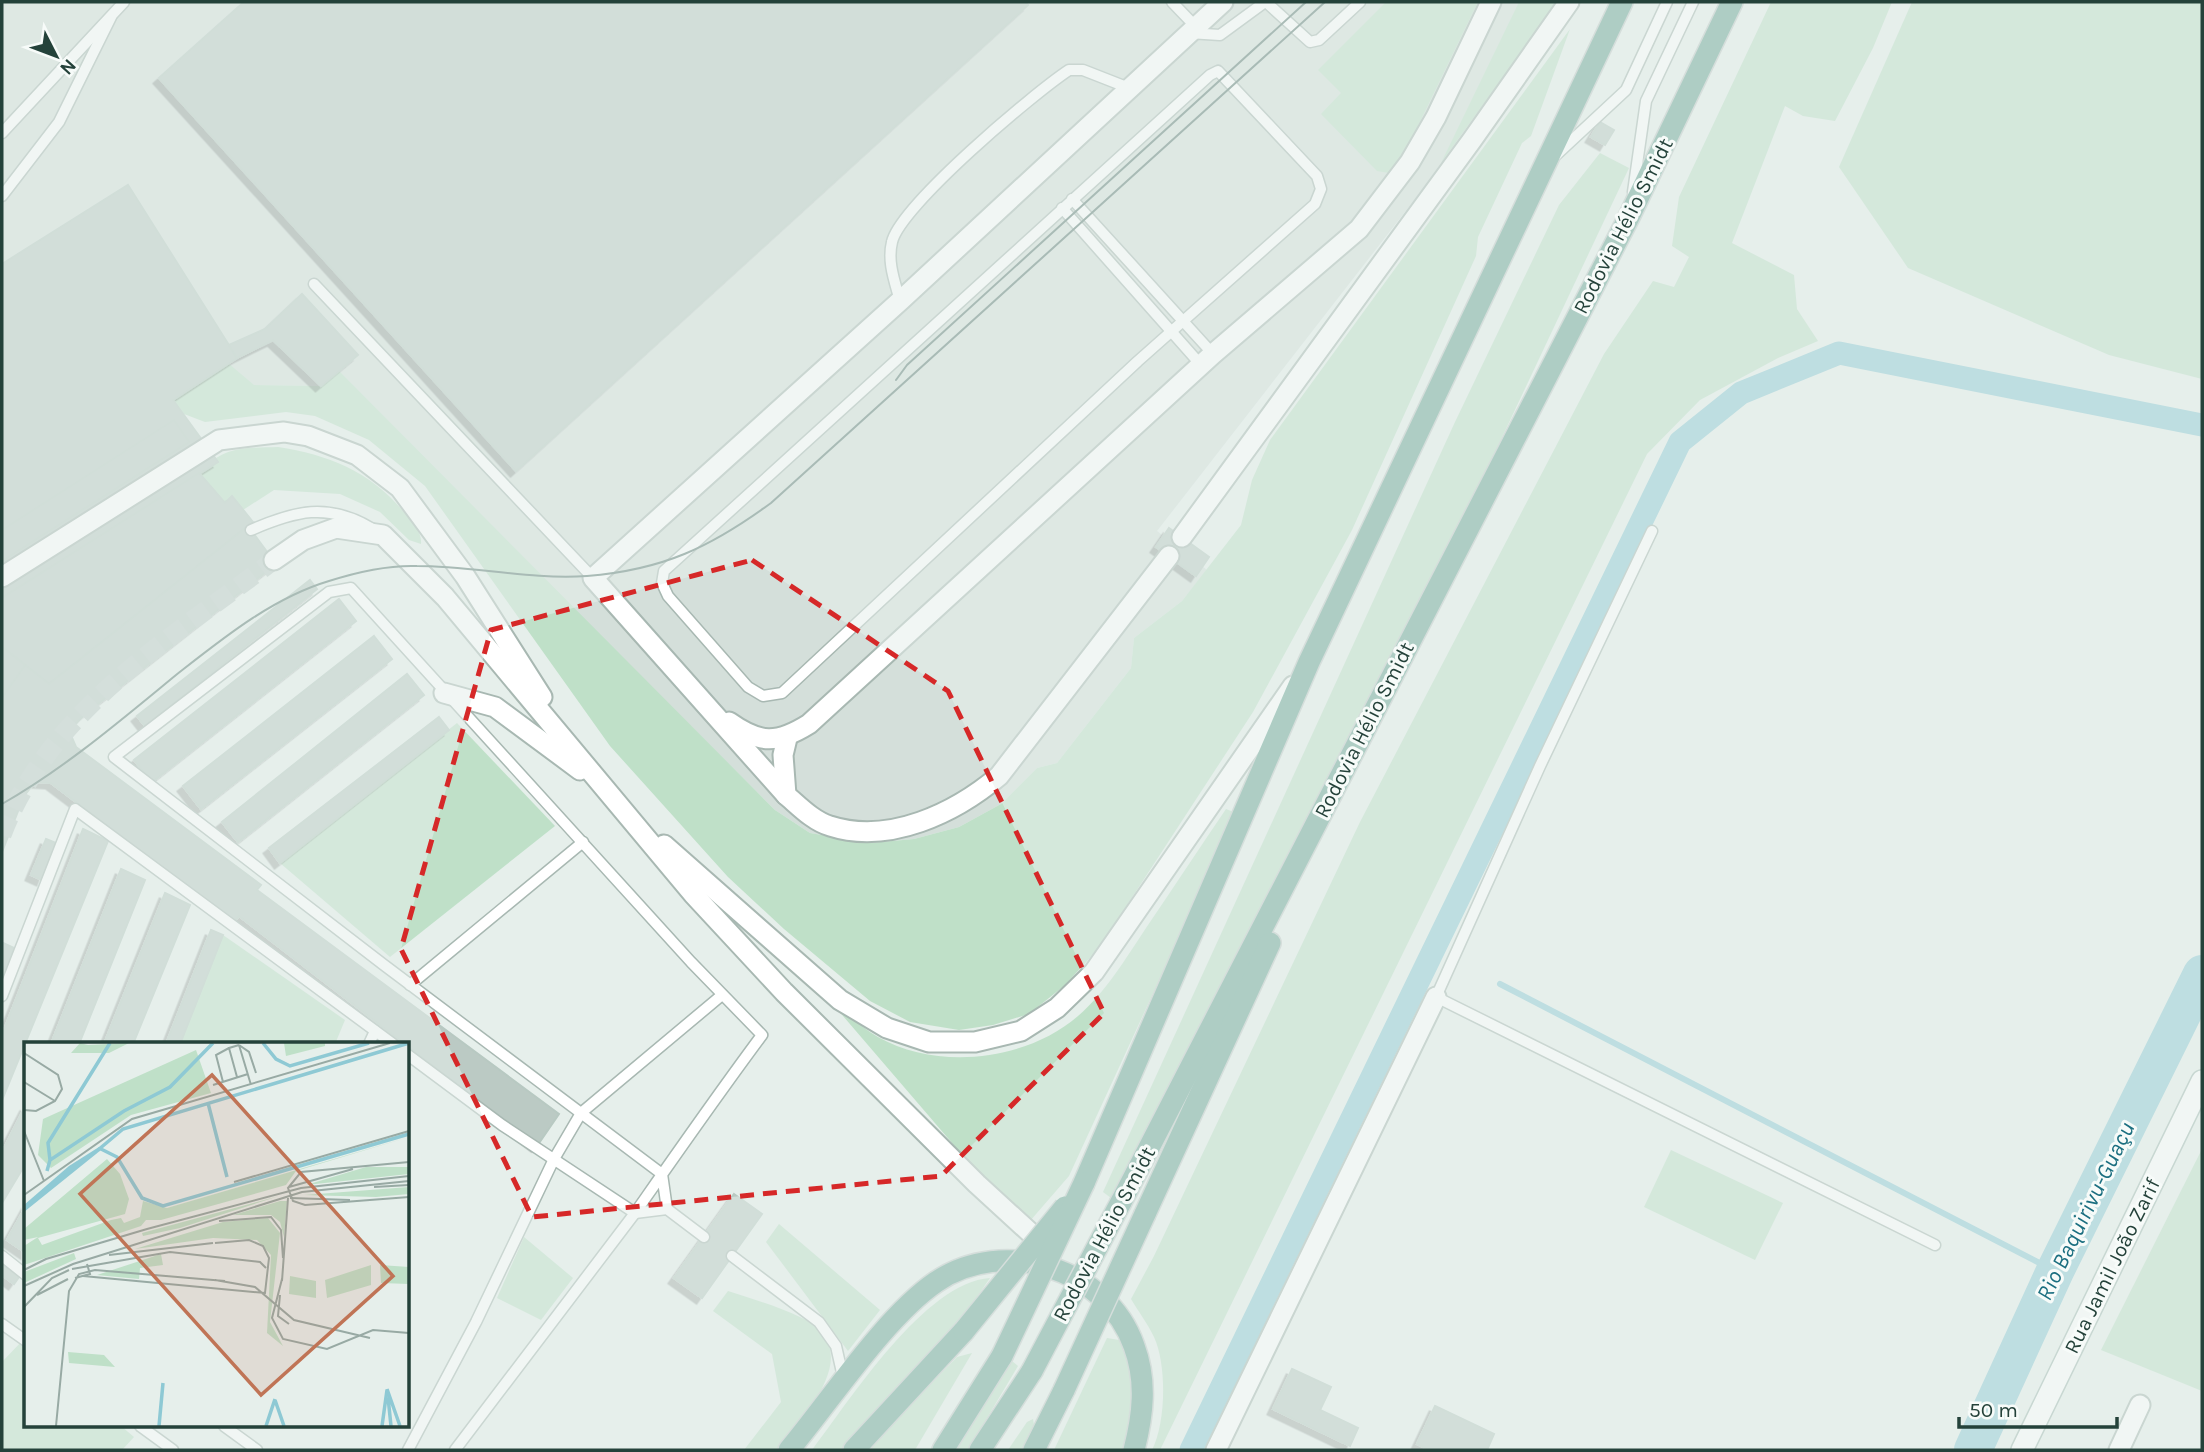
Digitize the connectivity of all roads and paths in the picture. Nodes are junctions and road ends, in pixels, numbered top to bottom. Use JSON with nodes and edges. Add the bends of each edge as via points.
{"nodes":[{"id":1,"x":124,"y":2,"type":"edge"},
{"id":2,"x":1172,"y":2,"type":"edge"},
{"id":3,"x":1223,"y":2,"type":"edge"},
{"id":4,"x":1265,"y":2,"type":"edge"},
{"id":5,"x":1360,"y":2,"type":"edge"},
{"id":6,"x":1491,"y":2,"type":"edge"},
{"id":7,"x":1569,"y":2,"type":"edge"},
{"id":8,"x":1622,"y":2,"type":"edge"},
{"id":9,"x":1667,"y":2,"type":"edge"},
{"id":10,"x":1693,"y":2,"type":"edge"},
{"id":11,"x":1732,"y":2,"type":"edge"},
{"id":12,"x":111,"y":17,"type":"junction"},
{"id":13,"x":1192,"y":30,"type":"junction"},
{"id":14,"x":1129,"y":88,"type":"junction"},
{"id":15,"x":2,"y":133,"type":"edge"},
{"id":16,"x":1545,"y":166,"type":"junction"},
{"id":17,"x":2,"y":196,"type":"edge"},
{"id":18,"x":1072,"y":200,"type":"junction"},
{"id":19,"x":1062,"y":208,"type":"junction"},
{"id":20,"x":1629,"y":217,"type":"junction"},
{"id":21,"x":314,"y":284,"type":"dead end"},
{"id":22,"x":900,"y":301,"type":"junction"},
{"id":23,"x":1184,"y":321,"type":"junction"},
{"id":24,"x":1171,"y":332,"type":"junction"},
{"id":25,"x":1207,"y":359,"type":"junction"},
{"id":26,"x":251,"y":530,"type":"dead end"},
{"id":27,"x":1652,"y":531,"type":"dead end"},
{"id":28,"x":383,"y":535,"type":"junction"},
{"id":29,"x":1182,"y":537,"type":"dead end"},
{"id":30,"x":1169,"y":556,"type":"dead end"},
{"id":31,"x":274,"y":560,"type":"tunnel mouth"},
{"id":32,"x":2,"y":577,"type":"edge"},
{"id":33,"x":593,"y":578,"type":"junction"},
{"id":34,"x":1309,"y":662,"type":"junction"},
{"id":35,"x":444,"y":693,"type":"junction"},
{"id":36,"x":713,"y":712,"type":"junction"},
{"id":37,"x":787,"y":738,"type":"junction"},
{"id":38,"x":586,"y":765,"type":"junction"},
{"id":39,"x":604,"y":787,"type":"junction"},
{"id":40,"x":786,"y":795,"type":"junction"},
{"id":41,"x":618,"y":804,"type":"junction"},
{"id":42,"x":583,"y":842,"type":"junction"},
{"id":43,"x":1298,"y":860,"type":"junction"},
{"id":44,"x":410,"y":985,"type":"junction"},
{"id":45,"x":722,"y":995,"type":"junction"},
{"id":46,"x":2,"y":996,"type":"edge"},
{"id":47,"x":1436,"y":996,"type":"junction"},
{"id":48,"x":375,"y":1031,"type":"junction"},
{"id":49,"x":370,"y":1042,"type":"edge"},
{"id":50,"x":390,"y":1042,"type":"edge"},
{"id":51,"x":410,"y":1056,"type":"edge"},
{"id":52,"x":2202,"y":1081,"type":"edge"},
{"id":53,"x":581,"y":1113,"type":"junction"},
{"id":54,"x":554,"y":1159,"type":"junction"},
{"id":55,"x":662,"y":1174,"type":"junction"},
{"id":56,"x":1084,"y":1184,"type":"junction"},
{"id":57,"x":667,"y":1209,"type":"junction"},
{"id":58,"x":635,"y":1213,"type":"junction"},
{"id":59,"x":704,"y":1237,"type":"dead end"},
{"id":60,"x":1935,"y":1245,"type":"dead end"},
{"id":61,"x":2,"y":1256,"type":"edge"},
{"id":62,"x":732,"y":1256,"type":"dead end"},
{"id":63,"x":24,"y":1273,"type":"edge"},
{"id":64,"x":1077,"y":1276,"type":"junction"},
{"id":65,"x":2,"y":1324,"type":"edge"},
{"id":66,"x":24,"y":1339,"type":"edge"},
{"id":67,"x":844,"y":1384,"type":"junction"},
{"id":68,"x":2140,"y":1405,"type":"dead end"},
{"id":69,"x":141,"y":1428,"type":"edge"},
{"id":70,"x":227,"y":1428,"type":"edge"},
{"id":71,"x":167,"y":1449,"type":"edge"},
{"id":72,"x":257,"y":1450,"type":"edge"},
{"id":73,"x":408,"y":1450,"type":"edge"},
{"id":74,"x":455,"y":1450,"type":"edge"},
{"id":75,"x":789,"y":1450,"type":"edge"},
{"id":76,"x":854,"y":1450,"type":"edge"},
{"id":77,"x":943,"y":1450,"type":"edge"},
{"id":78,"x":980,"y":1450,"type":"edge"},
{"id":79,"x":1034,"y":1450,"type":"edge"},
{"id":80,"x":1134,"y":1450,"type":"edge"},
{"id":81,"x":1216,"y":1450,"type":"edge"},
{"id":82,"x":2022,"y":1450,"type":"edge"},
{"id":83,"x":2119,"y":1450,"type":"edge"}],
"edges":[{"from":1,"to":12,"type":"lane"},
{"from":2,"to":13,"type":"lane"},
{"from":3,"to":13,"type":"street"},
{"from":4,"to":5,"type":"lane","via":[[1310,42],[1319,40]]},
{"from":4,"to":13,"type":"lane","via":[[1220,35]]},
{"from":6,"to":25,"type":"street","via":[[1436,117],[1385,199],[1359,229]]},
{"from":7,"to":29,"type":"street"},
{"from":8,"to":16,"type":"main road","name":"Rodovia Hélio Smidt"},
{"from":9,"to":16,"type":"lane","via":[[1626,90]]},
{"from":10,"to":20,"type":"lane","via":[[1646,101]]},
{"from":11,"to":20,"type":"main road","name":"Rodovia Hélio Smidt"},
{"from":12,"to":15,"type":"lane"},
{"from":12,"to":17,"type":"lane","via":[[60,122]]},
{"from":13,"to":14,"type":"street"},
{"from":14,"to":22,"type":"street"},
{"from":14,"to":22,"type":"lane","via":[[1083,70],[1069,70],[920,198],[892,242],[890,259]]},
{"from":16,"to":34,"type":"main road","name":"Rodovia Hélio Smidt"},
{"from":18,"to":19,"type":"lane"},
{"from":18,"to":23,"type":"lane"},
{"from":18,"to":23,"type":"lane","via":[[1210,75],[1218,71],[1234,85],[1317,176],[1321,189],[1315,204]]},
{"from":19,"to":24,"type":"lane"},
{"from":19,"to":24,"type":"lane","via":[[664,571],[662,583],[668,596],[748,688],[763,696],[782,693]]},
{"from":20,"to":43,"type":"main road","name":"Rodovia Hélio Smidt"},
{"from":21,"to":33,"type":"lane"},
{"from":22,"to":33,"type":"street"},
{"from":23,"to":24,"type":"lane"},
{"from":23,"to":25,"type":"lane"},
{"from":24,"to":25,"type":"lane"},
{"from":25,"to":37,"type":"street","via":[[809,724]]},
{"from":26,"to":28,"type":"lane","via":[[315,511],[346,515]]},
{"from":27,"to":47,"type":"lane"},
{"from":28,"to":31,"type":"street","via":[[337,528],[303,540]]},
{"from":28,"to":38,"type":"street","via":[[445,597]]},
{"from":30,"to":40,"type":"street","via":[[1034,734],[999,776],[978,793],[919,823],[887,830],[830,826]]},
{"from":32,"to":38,"type":"street","via":[[219,440],[284,432],[309,436],[357,455],[400,488],[465,576]]},
{"from":33,"to":36,"type":"street"},
{"from":34,"to":41,"type":"street","via":[[1094,972],[1057,1009],[1021,1031],[975,1042],[929,1042],[887,1028],[840,1000]]},
{"from":34,"to":56,"type":"main road","name":"Rodovia Hélio Smidt"},
{"from":35,"to":39,"type":"street","via":[[495,707]]},
{"from":35,"to":42,"type":"lane"},
{"from":35,"to":44,"type":"lane","via":[[351,588],[337,588],[114,757]]},
{"from":36,"to":37,"type":"street","via":[[754,737]]},
{"from":36,"to":40,"type":"street"},
{"from":37,"to":40,"type":"street","via":[[783,755]]},
{"from":38,"to":39,"type":"street"},
{"from":39,"to":41,"type":"street"},
{"from":41,"to":64,"type":"street","via":[[784,992],[976,1184]]},
{"from":42,"to":44,"type":"lane"},
{"from":42,"to":45,"type":"lane"},
{"from":43,"to":78,"type":"main road","name":"Rodovia Hélio Smidt","bridge":true,"via":[[1032,1371]]},
{"from":43,"to":79,"type":"main road","bridge":true,"via":[[1272,940]]},
{"from":44,"to":53,"type":"lane"},
{"from":45,"to":53,"type":"lane"},
{"from":45,"to":55,"type":"lane","via":[[762,1035]]},
{"from":46,"to":48,"type":"lane","via":[[75,809]]},
{"from":47,"to":60,"type":"lane"},
{"from":47,"to":81,"type":"street"},
{"from":48,"to":49,"type":"lane"},
{"from":48,"to":50,"type":"lane"},
{"from":51,"to":54,"type":"lane"},
{"from":52,"to":82,"type":"main road","name":"Rua Jamil João Zarif"},
{"from":53,"to":54,"type":"lane"},
{"from":53,"to":55,"type":"lane"},
{"from":54,"to":58,"type":"lane"},
{"from":54,"to":73,"type":"lane"},
{"from":55,"to":57,"type":"lane"},
{"from":55,"to":58,"type":"lane"},
{"from":56,"to":76,"type":"main road","bridge":true,"via":[[964,1331]]},
{"from":56,"to":77,"type":"main road","name":"Rodovia Hélio Smidt","bridge":true,"via":[[1002,1356]]},
{"from":57,"to":58,"type":"lane"},
{"from":57,"to":59,"type":"lane"},
{"from":58,"to":74,"type":"lane"},
{"from":61,"to":63,"type":"lane"},
{"from":62,"to":67,"type":"lane","via":[[831,1335]]},
{"from":64,"to":67,"type":"main road","via":[[1031,1262],[997,1259],[964,1267],[936,1282],[908,1306]]},
{"from":64,"to":80,"type":"main road","via":[[1118,1317],[1134,1344],[1143,1399]]},
{"from":65,"to":66,"type":"lane"},
{"from":67,"to":75,"type":"main road"},
{"from":68,"to":83,"type":"street"},
{"from":69,"to":71,"type":"lane"},
{"from":70,"to":72,"type":"lane"}]}
